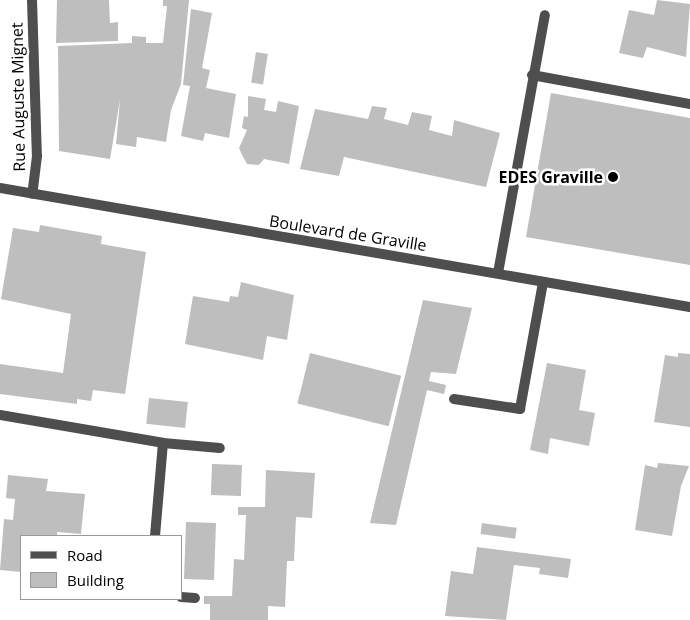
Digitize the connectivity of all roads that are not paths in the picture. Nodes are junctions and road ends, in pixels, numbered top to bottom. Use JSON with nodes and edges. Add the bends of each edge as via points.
{"nodes":[{"id":1,"x":32,"y":0,"type":"edge"},
{"id":2,"x":545,"y":15,"type":"dead end"},
{"id":3,"x":532,"y":75,"type":"junction"},
{"id":4,"x":690,"y":104,"type":"edge"},
{"id":5,"x":0,"y":188,"type":"edge"},
{"id":6,"x":32,"y":194,"type":"junction"},
{"id":7,"x":498,"y":273,"type":"junction"},
{"id":8,"x":544,"y":282,"type":"junction"},
{"id":9,"x":690,"y":307,"type":"edge"},
{"id":10,"x":454,"y":399,"type":"dead end"},
{"id":11,"x":0,"y":416,"type":"edge"},
{"id":12,"x":162,"y":444,"type":"junction"},
{"id":13,"x":220,"y":448,"type":"dead end"},
{"id":14,"x":155,"y":535,"type":"edge"},
{"id":15,"x":182,"y":597,"type":"edge"},
{"id":16,"x":195,"y":598,"type":"dead end"}],
"edges":[{"from":1,"to":6,"type":"street","name":"Rue Auguste Mignet","via":[[37,156]]},
{"from":2,"to":3,"type":"street"},
{"from":3,"to":4,"type":"street"},
{"from":3,"to":7,"type":"street"},
{"from":5,"to":6,"type":"street","name":"Boulevard de Graville"},
{"from":6,"to":7,"type":"street","name":"Boulevard de Graville"},
{"from":7,"to":8,"type":"street","name":"Boulevard de Graville"},
{"from":8,"to":9,"type":"street","name":"Boulevard de Graville"},
{"from":8,"to":10,"type":"street","via":[[520,409]]},
{"from":11,"to":12,"type":"street"},
{"from":12,"to":13,"type":"street"},
{"from":12,"to":14,"type":"street"},
{"from":15,"to":16,"type":"street"}]}
